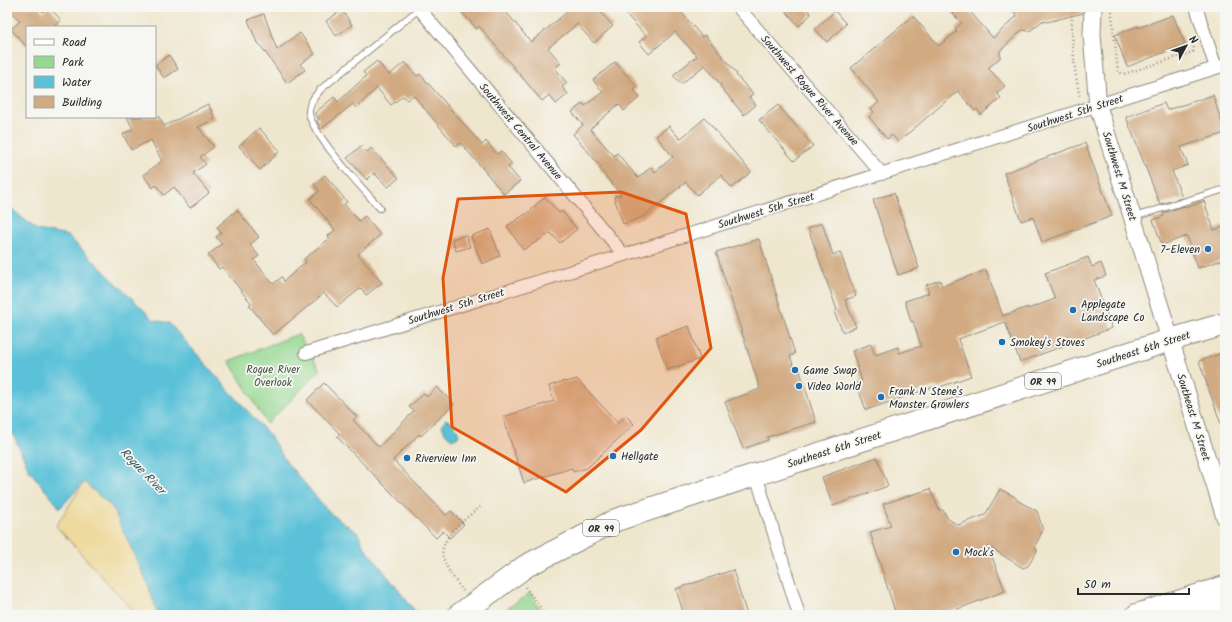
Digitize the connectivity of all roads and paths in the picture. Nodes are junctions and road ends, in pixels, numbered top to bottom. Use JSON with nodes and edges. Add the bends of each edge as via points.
{"nodes":[{"id":1,"x":738,"y":7,"type":"edge"},
{"id":2,"x":1093,"y":7,"type":"edge"},
{"id":3,"x":1112,"y":7,"type":"edge"},
{"id":4,"x":1196,"y":7,"type":"edge"},
{"id":5,"x":418,"y":8,"type":"edge"},
{"id":6,"x":1194,"y":45,"type":"dead end"},
{"id":7,"x":1220,"y":67,"type":"edge"},
{"id":8,"x":1098,"y":106,"type":"junction"},
{"id":9,"x":882,"y":174,"type":"junction"},
{"id":10,"x":1225,"y":189,"type":"edge"},
{"id":11,"x":380,"y":208,"type":"dead end"},
{"id":12,"x":1133,"y":218,"type":"junction"},
{"id":13,"x":624,"y":255,"type":"junction"},
{"id":14,"x":1225,"y":324,"type":"edge"},
{"id":15,"x":1170,"y":340,"type":"junction"},
{"id":16,"x":306,"y":353,"type":"dead end"},
{"id":17,"x":756,"y":475,"type":"junction"},
{"id":18,"x":480,"y":507,"type":"dead end"},
{"id":19,"x":1225,"y":517,"type":"edge"},
{"id":20,"x":516,"y":574,"type":"junction"},
{"id":21,"x":1225,"y":587,"type":"edge"},
{"id":22,"x":464,"y":592,"type":"dead end"},
{"id":23,"x":1225,"y":613,"type":"edge"},
{"id":24,"x":461,"y":614,"type":"edge"},
{"id":25,"x":546,"y":615,"type":"edge"},
{"id":26,"x":799,"y":615,"type":"edge"},
{"id":27,"x":1137,"y":615,"type":"edge"},
{"id":28,"x":1193,"y":615,"type":"edge"}],
"edges":[{"from":1,"to":9,"type":"street","name":"Southwest Rogue River Avenue"},
{"from":2,"to":8,"type":"street","name":"Southwest M Street","via":[[1092,36]]},
{"from":3,"to":6,"type":"path","via":[[1118,72],[1124,74],[1193,52]]},
{"from":4,"to":7,"type":"street"},
{"from":5,"to":11,"type":"lane","via":[[321,89],[313,98],[309,110],[310,120],[320,137]]},
{"from":5,"to":13,"type":"street","name":"Southwest Central Avenue"},
{"from":7,"to":8,"type":"street","name":"Southwest 5th Street"},
{"from":8,"to":9,"type":"street","name":"Southwest 5th Street"},
{"from":8,"to":12,"type":"street","name":"Southwest M Street"},
{"from":9,"to":13,"type":"street","name":"Southwest 5th Street"},
{"from":10,"to":12,"type":"lane"},
{"from":12,"to":15,"type":"street","name":"Southwest M Street"},
{"from":13,"to":16,"type":"street","name":"Southwest 5th Street"},
{"from":14,"to":15,"type":"highway","name":"Southeast 6th Street","number":"OR 99"},
{"from":15,"to":17,"type":"highway","name":"Southeast 6th Street","number":"OR 99"},
{"from":15,"to":19,"type":"street","name":"Southeast M Street"},
{"from":17,"to":20,"type":"highway","name":"Southeast 6th Street","number":"OR 99","via":[[616,520],[526,566]]},
{"from":17,"to":26,"type":"street"},
{"from":18,"to":22,"type":"path","via":[[453,530],[444,544],[442,556]]},
{"from":20,"to":24,"type":"highway","name":"Southeast 6th Street","number":"OR 99"},
{"from":20,"to":25,"type":"path"},
{"from":21,"to":27,"type":"highway"},
{"from":23,"to":28,"type":"highway","via":[[1208,610]]}]}
